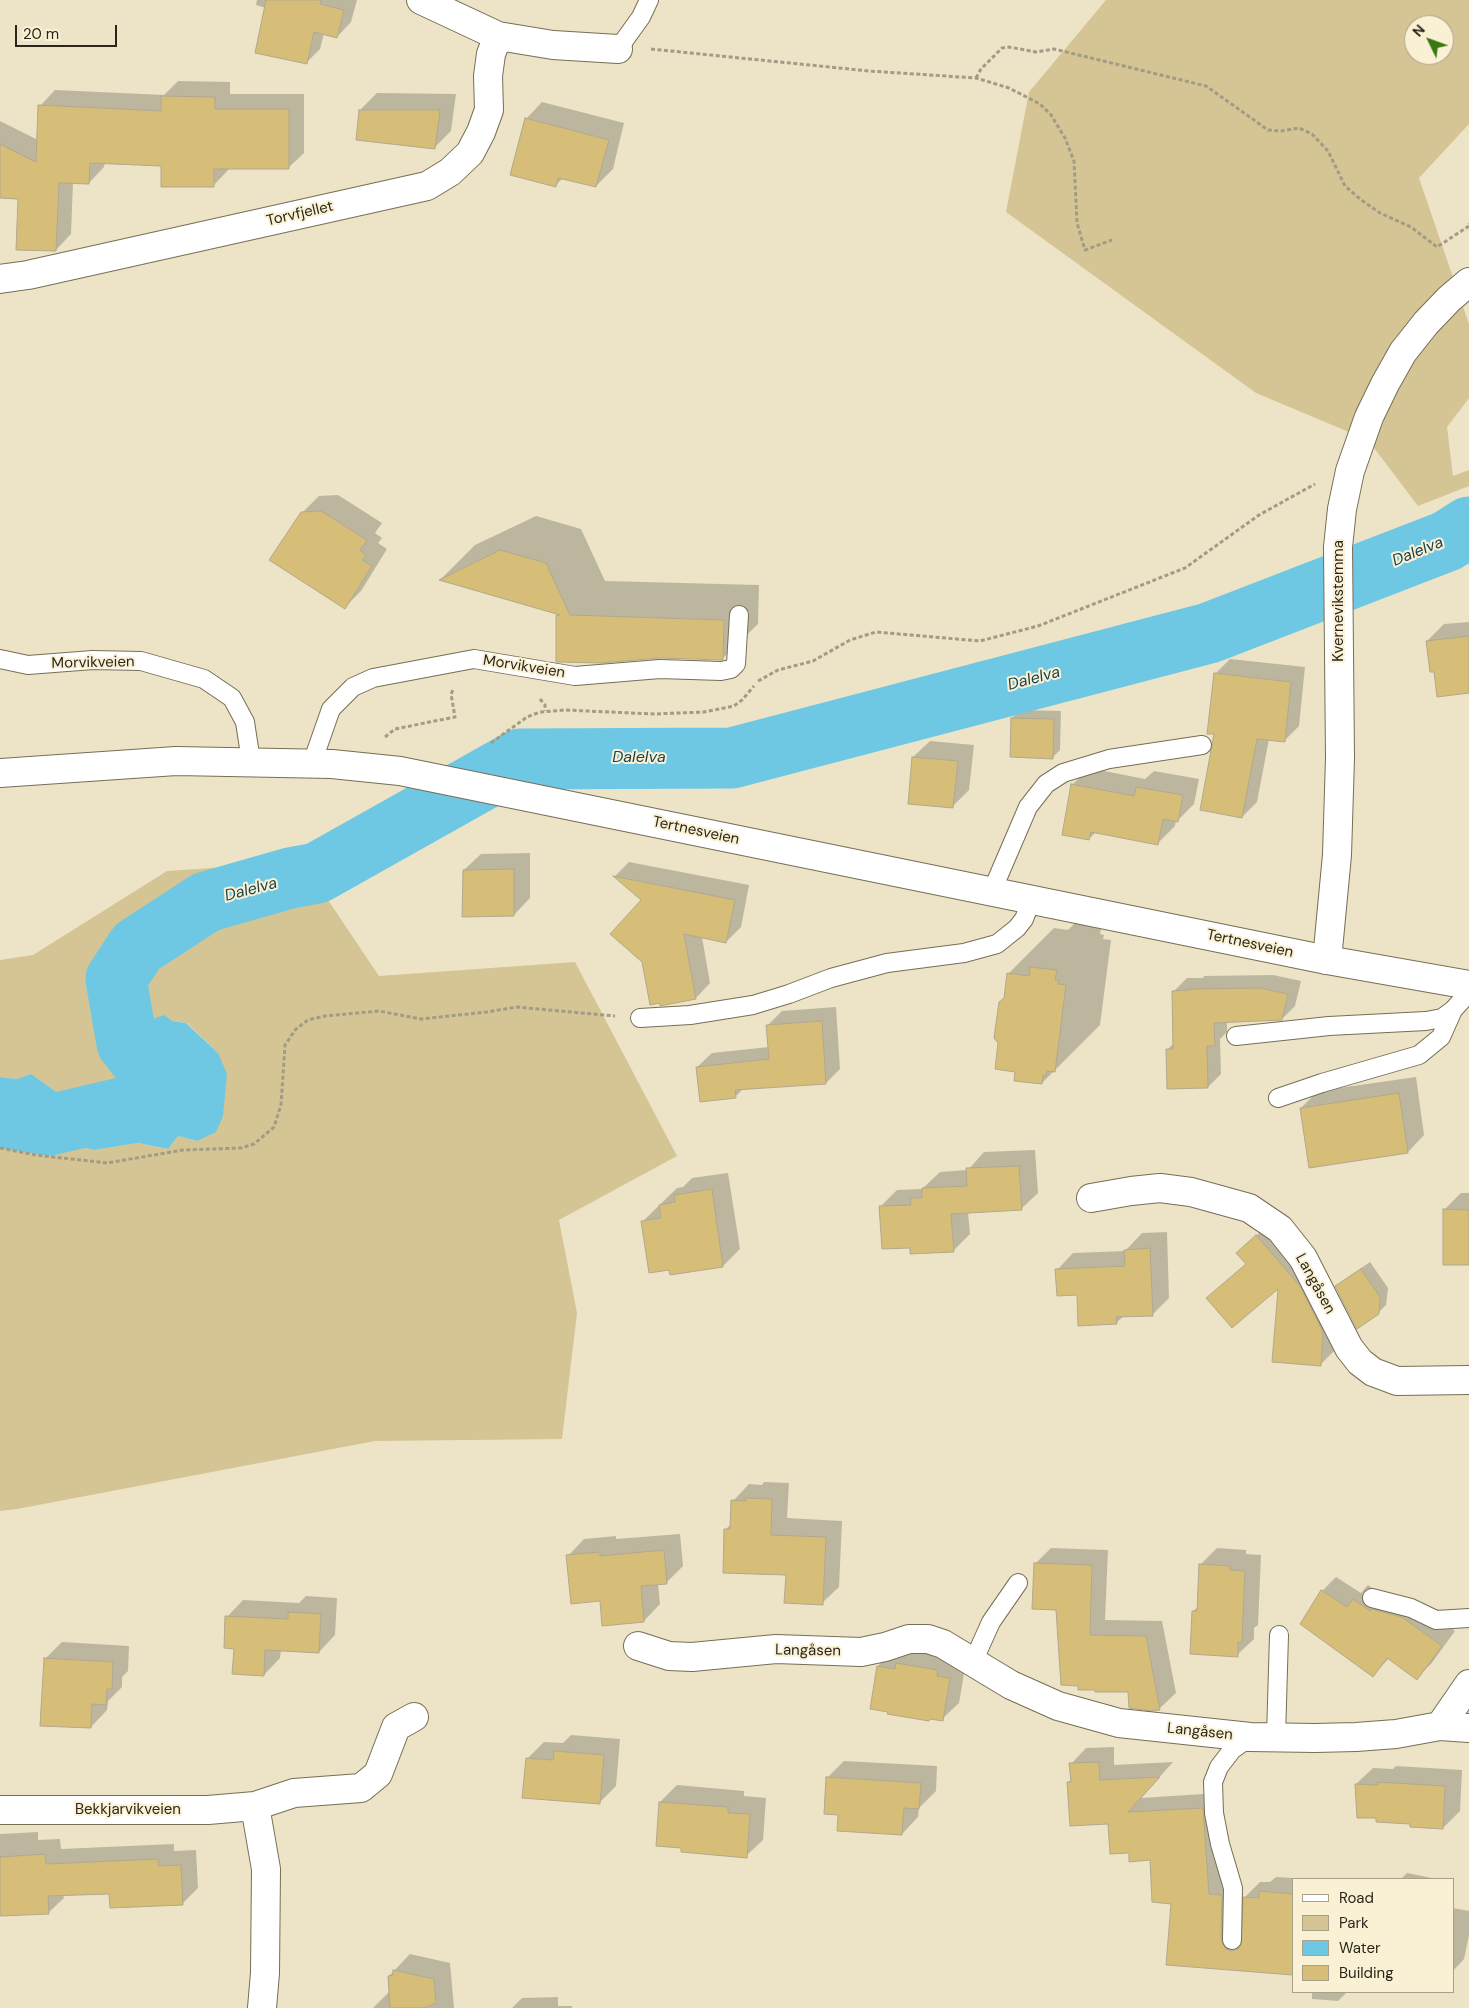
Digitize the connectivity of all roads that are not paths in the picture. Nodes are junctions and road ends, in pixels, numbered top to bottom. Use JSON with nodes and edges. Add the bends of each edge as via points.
{"nodes":[{"id":1,"x":422,"y":0,"type":"edge"},
{"id":2,"x":649,"y":0,"type":"edge"},
{"id":3,"x":498,"y":36,"type":"junction"},
{"id":4,"x":618,"y":49,"type":"joint"},
{"id":5,"x":0,"y":280,"type":"edge"},
{"id":6,"x":1469,"y":282,"type":"edge"},
{"id":7,"x":738,"y":615,"type":"dead end"},
{"id":8,"x":0,"y":659,"type":"edge"},
{"id":9,"x":1202,"y":745,"type":"dead end"},
{"id":10,"x":251,"y":761,"type":"junction"},
{"id":11,"x":312,"y":763,"type":"junction"},
{"id":12,"x":0,"y":773,"type":"edge"},
{"id":13,"x":992,"y":891,"type":"junction"},
{"id":14,"x":1032,"y":899,"type":"junction"},
{"id":15,"x":1327,"y":960,"type":"junction"},
{"id":16,"x":1469,"y":987,"type":"edge"},
{"id":17,"x":1453,"y":1010,"type":"junction"},
{"id":18,"x":640,"y":1018,"type":"road end"},
{"id":19,"x":1236,"y":1036,"type":"dead end"},
{"id":20,"x":1278,"y":1098,"type":"dead end"},
{"id":21,"x":1091,"y":1198,"type":"dead end"},
{"id":22,"x":1469,"y":1380,"type":"edge"},
{"id":23,"x":1018,"y":1583,"type":"dead end"},
{"id":24,"x":1372,"y":1598,"type":"dead end"},
{"id":25,"x":1469,"y":1618,"type":"edge"},
{"id":26,"x":1279,"y":1635,"type":"dead end"},
{"id":27,"x":638,"y":1646,"type":"dead end"},
{"id":28,"x":972,"y":1662,"type":"junction"},
{"id":29,"x":1469,"y":1684,"type":"edge"},
{"id":30,"x":414,"y":1717,"type":"dead end"},
{"id":31,"x":1440,"y":1726,"type":"junction"},
{"id":32,"x":1469,"y":1728,"type":"edge"},
{"id":33,"x":1263,"y":1737,"type":"junction"},
{"id":34,"x":255,"y":1806,"type":"junction"},
{"id":35,"x":0,"y":1810,"type":"edge"},
{"id":36,"x":1232,"y":1940,"type":"dead end"},
{"id":37,"x":262,"y":2008,"type":"edge"}],
"edges":[{"from":1,"to":3,"type":"street"},
{"from":2,"to":4,"type":"lane"},
{"from":3,"to":4,"type":"street","via":[[553,45]]},
{"from":3,"to":5,"type":"street","name":"Torvfjellet","via":[[488,76],[489,110],[481,132],[470,153],[450,172],[427,186]]},
{"from":6,"to":15,"type":"street","name":"Kvernevikstemma","via":[[1449,298],[1404,352],[1369,417],[1350,471],[1338,547],[1340,777],[1337,855]]},
{"from":7,"to":11,"type":"lane","name":"Morvikveien","via":[[736,664],[721,671],[660,669],[575,676],[474,659],[373,678],[353,687],[331,709]]},
{"from":8,"to":10,"type":"lane","name":"Morvikveien","via":[[28,665],[93,660],[141,661],[204,679],[232,698],[245,722]]},
{"from":9,"to":13,"type":"lane","via":[[1109,759],[1063,773],[1046,784],[1028,807]]},
{"from":10,"to":11,"type":"street"},
{"from":10,"to":12,"type":"street","via":[[176,761]]},
{"from":11,"to":13,"type":"street","name":"Tertnesveien","via":[[400,772]]},
{"from":13,"to":14,"type":"street","name":"Tertnesveien"},
{"from":14,"to":15,"type":"street","name":"Tertnesveien"},
{"from":14,"to":18,"type":"lane","via":[[1018,928],[997,944],[964,953],[887,963],[753,1005],[690,1015]]},
{"from":15,"to":16,"type":"street","name":"Tertnesveien"},
{"from":16,"to":17,"type":"lane","name":"Tertnesveien"},
{"from":17,"to":19,"type":"lane","name":"Tertnesveien","via":[[1442,1018],[1426,1022],[1330,1026]]},
{"from":17,"to":20,"type":"lane","via":[[1442,1037],[1418,1055]]},
{"from":21,"to":22,"type":"street","name":"Langåsen","via":[[1160,1188],[1191,1192],[1249,1208],[1280,1229],[1303,1258],[1349,1348],[1372,1372],[1397,1381]]},
{"from":23,"to":28,"type":"lane","via":[[991,1622]]},
{"from":24,"to":25,"type":"lane","via":[[1411,1608],[1436,1620]]},
{"from":26,"to":33,"type":"lane"},
{"from":27,"to":28,"type":"street","name":"Langåsen","via":[[669,1656],[692,1657],[776,1649],[861,1652],[909,1639],[928,1639],[944,1644]]},
{"from":28,"to":33,"type":"street","name":"Langåsen","via":[[1011,1685],[1090,1716],[1119,1723]]},
{"from":29,"to":31,"type":"street"},
{"from":30,"to":34,"type":"street","name":"Bekkjarvikveien","via":[[396,1727],[378,1774],[361,1788],[294,1793]]},
{"from":31,"to":32,"type":"street","name":"Langåsen"},
{"from":31,"to":33,"type":"street","name":"Langåsen","via":[[1356,1737]]},
{"from":33,"to":36,"type":"lane","via":[[1232,1750],[1213,1782],[1214,1813],[1233,1888]]},
{"from":34,"to":35,"type":"street","name":"Bekkjarvikveien","via":[[208,1810]]},
{"from":34,"to":37,"type":"street","via":[[266,1869]]}]}
